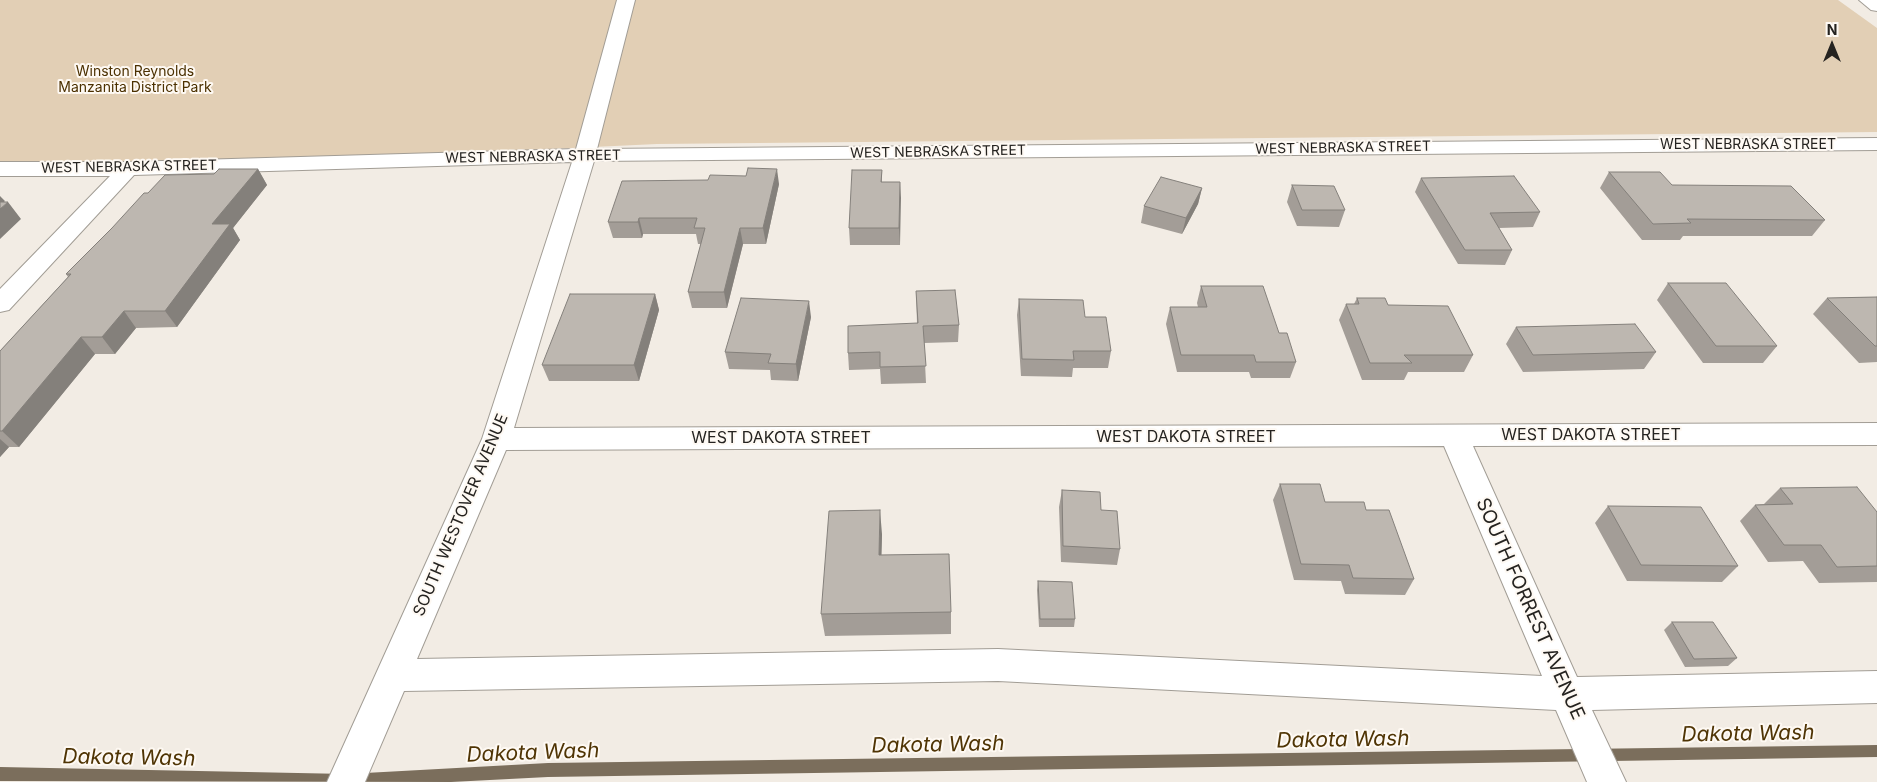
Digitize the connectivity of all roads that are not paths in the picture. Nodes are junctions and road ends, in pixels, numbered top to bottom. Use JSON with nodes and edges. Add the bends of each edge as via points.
{"nodes":[{"id":1,"x":626,"y":0,"type":"edge"},
{"id":2,"x":1868,"y":0,"type":"edge"},
{"id":3,"x":1877,"y":6,"type":"edge"},
{"id":4,"x":1877,"y":144,"type":"edge"},
{"id":5,"x":585,"y":155,"type":"junction"},
{"id":6,"x":0,"y":169,"type":"edge"},
{"id":7,"x":128,"y":169,"type":"junction"},
{"id":8,"x":5,"y":294,"type":"edge"},
{"id":9,"x":1877,"y":434,"type":"edge"},
{"id":10,"x":1454,"y":436,"type":"junction"},
{"id":11,"x":496,"y":439,"type":"junction"},
{"id":12,"x":393,"y":674,"type":"junction"},
{"id":13,"x":1877,"y":687,"type":"edge"},
{"id":14,"x":1567,"y":694,"type":"junction"},
{"id":15,"x":346,"y":782,"type":"edge"},
{"id":16,"x":1607,"y":782,"type":"edge"}],
"edges":[{"from":1,"to":5,"type":"street","name":"SOUTH WESTOVER AVENUE"},
{"from":2,"to":3,"type":"street"},
{"from":4,"to":5,"type":"street","name":"WEST NEBRASKA STREET"},
{"from":5,"to":7,"type":"street","name":"WEST NEBRASKA STREET"},
{"from":5,"to":11,"type":"street","name":"SOUTH WESTOVER AVENUE"},
{"from":6,"to":7,"type":"street","name":"WEST NEBRASKA STREET"},
{"from":7,"to":8,"type":"street"},
{"from":9,"to":10,"type":"street","name":"WEST DAKOTA STREET"},
{"from":10,"to":11,"type":"street","name":"WEST DAKOTA STREET"},
{"from":10,"to":14,"type":"street","name":"SOUTH FORREST AVENUE"},
{"from":11,"to":12,"type":"street","name":"SOUTH WESTOVER AVENUE"},
{"from":12,"to":14,"type":"street","via":[[998,665]]},
{"from":12,"to":15,"type":"street","name":"SOUTH WESTOVER AVENUE"},
{"from":13,"to":14,"type":"street"},
{"from":14,"to":16,"type":"street","name":"SOUTH FORREST AVENUE"}]}
